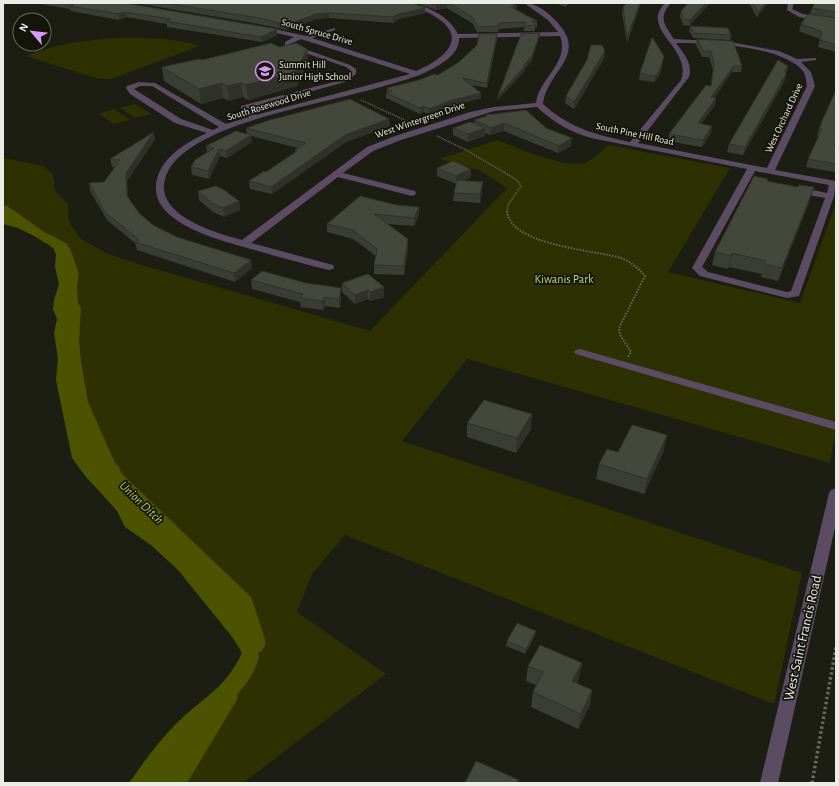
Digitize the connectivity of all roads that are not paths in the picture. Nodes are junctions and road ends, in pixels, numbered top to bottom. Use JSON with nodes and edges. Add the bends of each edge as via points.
{"nodes":[{"id":1,"x":406,"y":3,"type":"edge"},
{"id":2,"x":527,"y":3,"type":"edge"},
{"id":3,"x":668,"y":3,"type":"edge"},
{"id":4,"x":791,"y":3,"type":"edge"},
{"id":5,"x":836,"y":22,"type":"edge"},
{"id":6,"x":252,"y":26,"type":"edge"},
{"id":7,"x":333,"y":29,"type":"dead end"},
{"id":8,"x":563,"y":34,"type":"junction"},
{"id":9,"x":457,"y":36,"type":"junction"},
{"id":10,"x":302,"y":37,"type":"junction"},
{"id":11,"x":673,"y":41,"type":"junction"},
{"id":12,"x":814,"y":58,"type":"dead end"},
{"id":13,"x":796,"y":61,"type":"junction"},
{"id":14,"x":415,"y":73,"type":"junction"},
{"id":15,"x":539,"y":105,"type":"junction"},
{"id":16,"x":256,"y":118,"type":"junction"},
{"id":17,"x":226,"y":128,"type":"junction"},
{"id":18,"x":214,"y":132,"type":"junction"},
{"id":19,"x":632,"y":145,"type":"junction"},
{"id":20,"x":752,"y":168,"type":"junction"},
{"id":21,"x":770,"y":171,"type":"junction"},
{"id":22,"x":335,"y":174,"type":"junction"},
{"id":23,"x":835,"y":184,"type":"edge"},
{"id":24,"x":791,"y":189,"type":"edge"},
{"id":25,"x":412,"y":193,"type":"dead end"},
{"id":26,"x":830,"y":196,"type":"junction"},
{"id":27,"x":243,"y":244,"type":"junction"},
{"id":28,"x":329,"y":267,"type":"dead end"},
{"id":29,"x":580,"y":352,"type":"dead end"},
{"id":30,"x":836,"y":426,"type":"edge"},
{"id":31,"x":836,"y":493,"type":"edge"},
{"id":32,"x":769,"y":783,"type":"edge"}],
"edges":[{"from":1,"to":9,"type":"street","via":[[441,17]]},
{"from":2,"to":8,"type":"street","via":[[554,22]]},
{"from":3,"to":11,"type":"street","via":[[660,16],[661,24]]},
{"from":4,"to":5,"type":"street","via":[[789,9],[796,14]]},
{"from":6,"to":10,"type":"street","name":"South Spruce Drive"},
{"from":7,"to":10,"type":"street"},
{"from":8,"to":9,"type":"street"},
{"from":8,"to":15,"type":"street","via":[[566,48],[563,60],[540,95]]},
{"from":9,"to":14,"type":"street","name":"South Rosewood Drive","via":[[457,42],[448,54],[431,67]]},
{"from":10,"to":14,"type":"street","name":"South Spruce Drive"},
{"from":10,"to":16,"type":"street","via":[[287,45],[348,66],[354,69],[353,74],[344,81],[244,108]]},
{"from":11,"to":13,"type":"street","name":"West Orchard Drive","via":[[737,44]]},
{"from":11,"to":19,"type":"street","via":[[685,60],[687,74]]},
{"from":12,"to":13,"type":"street"},
{"from":13,"to":21,"type":"street","name":"West Orchard Drive","via":[[812,78],[811,86]]},
{"from":14,"to":16,"type":"street","name":"South Rosewood Drive"},
{"from":15,"to":19,"type":"street","name":"South Pine Hill Road","via":[[565,126]]},
{"from":15,"to":22,"type":"street","name":"West Wintergreen Drive","via":[[494,109],[473,114],[382,144],[370,149]]},
{"from":16,"to":17,"type":"street","name":"South Rosewood Drive"},
{"from":17,"to":18,"type":"street","name":"South Rosewood Drive"},
{"from":17,"to":18,"type":"street","via":[[153,84],[139,84],[130,88],[174,119]]},
{"from":18,"to":27,"type":"street","name":"South Rosewood Drive","via":[[171,160],[161,176],[159,188],[164,202],[175,214],[216,236]]},
{"from":19,"to":20,"type":"street","name":"South Pine Hill Road"},
{"from":20,"to":21,"type":"street","name":"South Pine Hill Road"},
{"from":20,"to":26,"type":"street","via":[[749,181],[697,268],[704,274],[787,295],[795,294]]},
{"from":21,"to":23,"type":"street","name":"South Pine Hill Road"},
{"from":22,"to":25,"type":"street"},
{"from":22,"to":27,"type":"street","name":"West Wintergreen Drive"},
{"from":23,"to":26,"type":"street"},
{"from":24,"to":26,"type":"street"},
{"from":27,"to":28,"type":"street","name":"South Rosewood Drive"},
{"from":29,"to":30,"type":"street"},
{"from":31,"to":32,"type":"street","name":"West Saint Francis Road"}]}
